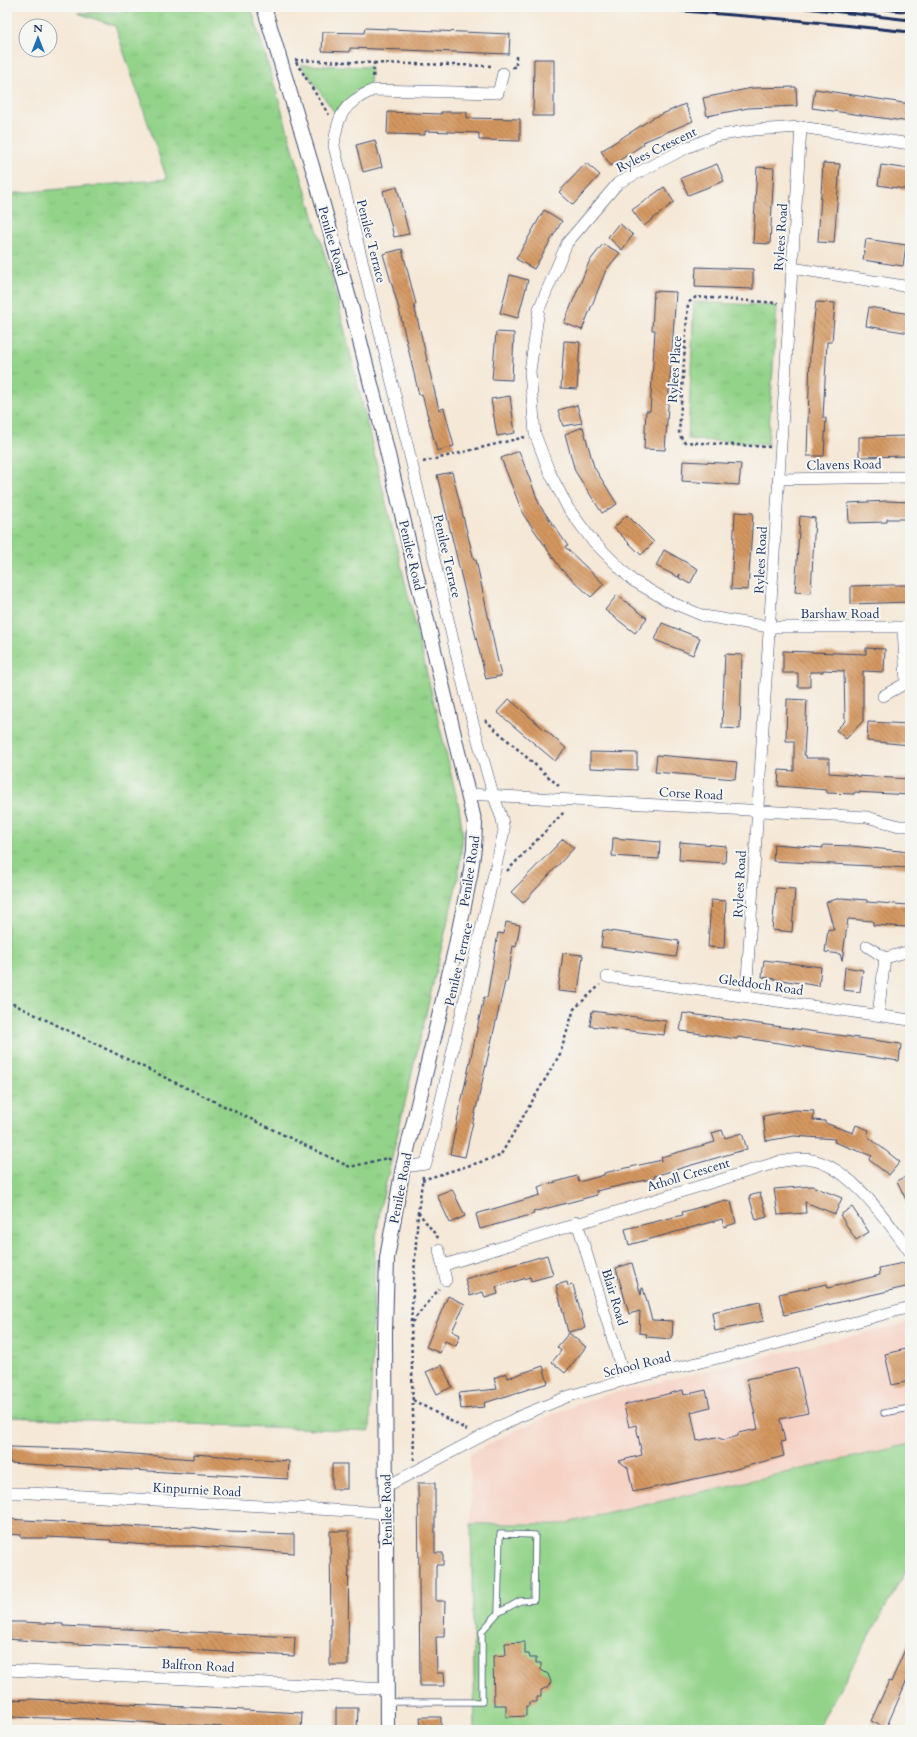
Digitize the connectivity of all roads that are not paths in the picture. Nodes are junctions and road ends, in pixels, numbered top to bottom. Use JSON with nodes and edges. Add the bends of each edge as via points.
{"nodes":[{"id":1,"x":265,"y":9,"type":"edge"},
{"id":2,"x":503,"y":69,"type":"road end"},
{"id":3,"x":801,"y":127,"type":"junction"},
{"id":4,"x":910,"y":144,"type":"edge"},
{"id":5,"x":792,"y":268,"type":"junction"},
{"id":6,"x":910,"y":287,"type":"edge"},
{"id":7,"x":910,"y":477,"type":"edge"},
{"id":8,"x":778,"y":479,"type":"junction"},
{"id":9,"x":770,"y":627,"type":"junction"},
{"id":10,"x":906,"y":627,"type":"edge"},
{"id":11,"x":908,"y":685,"type":"edge"},
{"id":12,"x":883,"y":696,"type":"dead end"},
{"id":13,"x":469,"y":794,"type":"junction"},
{"id":14,"x":493,"y":794,"type":"junction"},
{"id":15,"x":757,"y":811,"type":"junction"},
{"id":16,"x":910,"y":826,"type":"edge"},
{"id":17,"x":867,"y":946,"type":"dead end"},
{"id":18,"x":910,"y":951,"type":"edge"},
{"id":19,"x":885,"y":958,"type":"junction"},
{"id":20,"x":607,"y":978,"type":"road end"},
{"id":21,"x":746,"y":996,"type":"junction"},
{"id":22,"x":878,"y":1015,"type":"junction"},
{"id":23,"x":910,"y":1020,"type":"edge"},
{"id":24,"x":403,"y":1167,"type":"junction"},
{"id":25,"x":577,"y":1222,"type":"junction"},
{"id":26,"x":439,"y":1250,"type":"road end"},
{"id":27,"x":910,"y":1252,"type":"edge"},
{"id":28,"x":444,"y":1265,"type":"junction"},
{"id":29,"x":446,"y":1280,"type":"road end"},
{"id":30,"x":910,"y":1307,"type":"edge"},
{"id":31,"x":625,"y":1380,"type":"junction"},
{"id":32,"x":910,"y":1408,"type":"edge"},
{"id":33,"x":884,"y":1413,"type":"dead end"},
{"id":34,"x":385,"y":1483,"type":"junction"},
{"id":35,"x":7,"y":1493,"type":"edge"},
{"id":36,"x":386,"y":1514,"type":"junction"},
{"id":37,"x":498,"y":1613,"type":"junction"},
{"id":38,"x":7,"y":1670,"type":"edge"},
{"id":39,"x":387,"y":1695,"type":"junction"},
{"id":40,"x":387,"y":1730,"type":"edge"}],
"edges":[{"from":1,"to":13,"type":"street","name":"Penilee Road","via":[[352,310]]},
{"from":2,"to":14,"type":"street","name":"Penilee Terrace","via":[[498,93],[373,90],[356,97],[343,111],[336,126],[334,146],[468,705]]},
{"from":3,"to":4,"type":"street","name":"Rylees Crescent"},
{"from":3,"to":5,"type":"street","name":"Rylees Road"},
{"from":3,"to":9,"type":"street","name":"Rylees Crescent","via":[[752,130],[715,136],[618,183],[568,243],[539,309],[530,371],[535,434],[549,471],[568,508],[591,539],[632,580],[668,601],[704,616]]},
{"from":5,"to":6,"type":"street"},
{"from":5,"to":8,"type":"street","name":"Rylees Road"},
{"from":7,"to":8,"type":"street","name":"Clavens Road"},
{"from":8,"to":9,"type":"street","name":"Rylees Road"},
{"from":9,"to":10,"type":"street","name":"Barshaw Road"},
{"from":9,"to":15,"type":"street","name":"Rylees Road"},
{"from":10,"to":11,"type":"street"},
{"from":11,"to":12,"type":"street"},
{"from":13,"to":14,"type":"street","name":"Corse Road"},
{"from":13,"to":24,"type":"street","name":"Penilee Road","via":[[475,824],[470,876]]},
{"from":14,"to":15,"type":"street","name":"Corse Road"},
{"from":14,"to":24,"type":"street","name":"Penilee Terrace","via":[[504,831],[426,1164]]},
{"from":15,"to":16,"type":"street","name":"Corse Road","via":[[868,817],[899,826]]},
{"from":15,"to":21,"type":"street","name":"Rylees Road"},
{"from":17,"to":19,"type":"street"},
{"from":18,"to":19,"type":"street"},
{"from":19,"to":22,"type":"street"},
{"from":20,"to":21,"type":"street","name":"Gleddoch Road"},
{"from":21,"to":22,"type":"street","name":"Gleddoch Road"},
{"from":22,"to":23,"type":"street","name":"Gleddoch Road"},
{"from":24,"to":34,"type":"street","name":"Penilee Road","via":[[387,1258]]},
{"from":25,"to":27,"type":"street","name":"Atholl Crescent","via":[[778,1162],[804,1159],[830,1166],[867,1196]]},
{"from":25,"to":28,"type":"street","name":"Atholl Crescent"},
{"from":25,"to":31,"type":"street","name":"Blair Road"},
{"from":26,"to":28,"type":"street"},
{"from":28,"to":29,"type":"street"},
{"from":30,"to":31,"type":"street","name":"School Road","via":[[760,1348]]},
{"from":31,"to":34,"type":"street","name":"School Road","via":[[569,1396],[518,1417],[414,1473],[393,1483]]},
{"from":32,"to":33,"type":"lane"},
{"from":34,"to":36,"type":"street","name":"Penilee Road"},
{"from":35,"to":36,"type":"street","name":"Kinpurnie Road"},
{"from":36,"to":39,"type":"street","name":"Penilee Road"},
{"from":37,"to":37,"type":"lane","via":[[500,1534],[535,1535],[534,1600],[520,1601]]},
{"from":37,"to":39,"type":"lane","via":[[482,1631],[482,1702]]},
{"from":38,"to":39,"type":"street","name":"Balfron Road"},
{"from":39,"to":40,"type":"street","name":"Penilee Road"}]}
